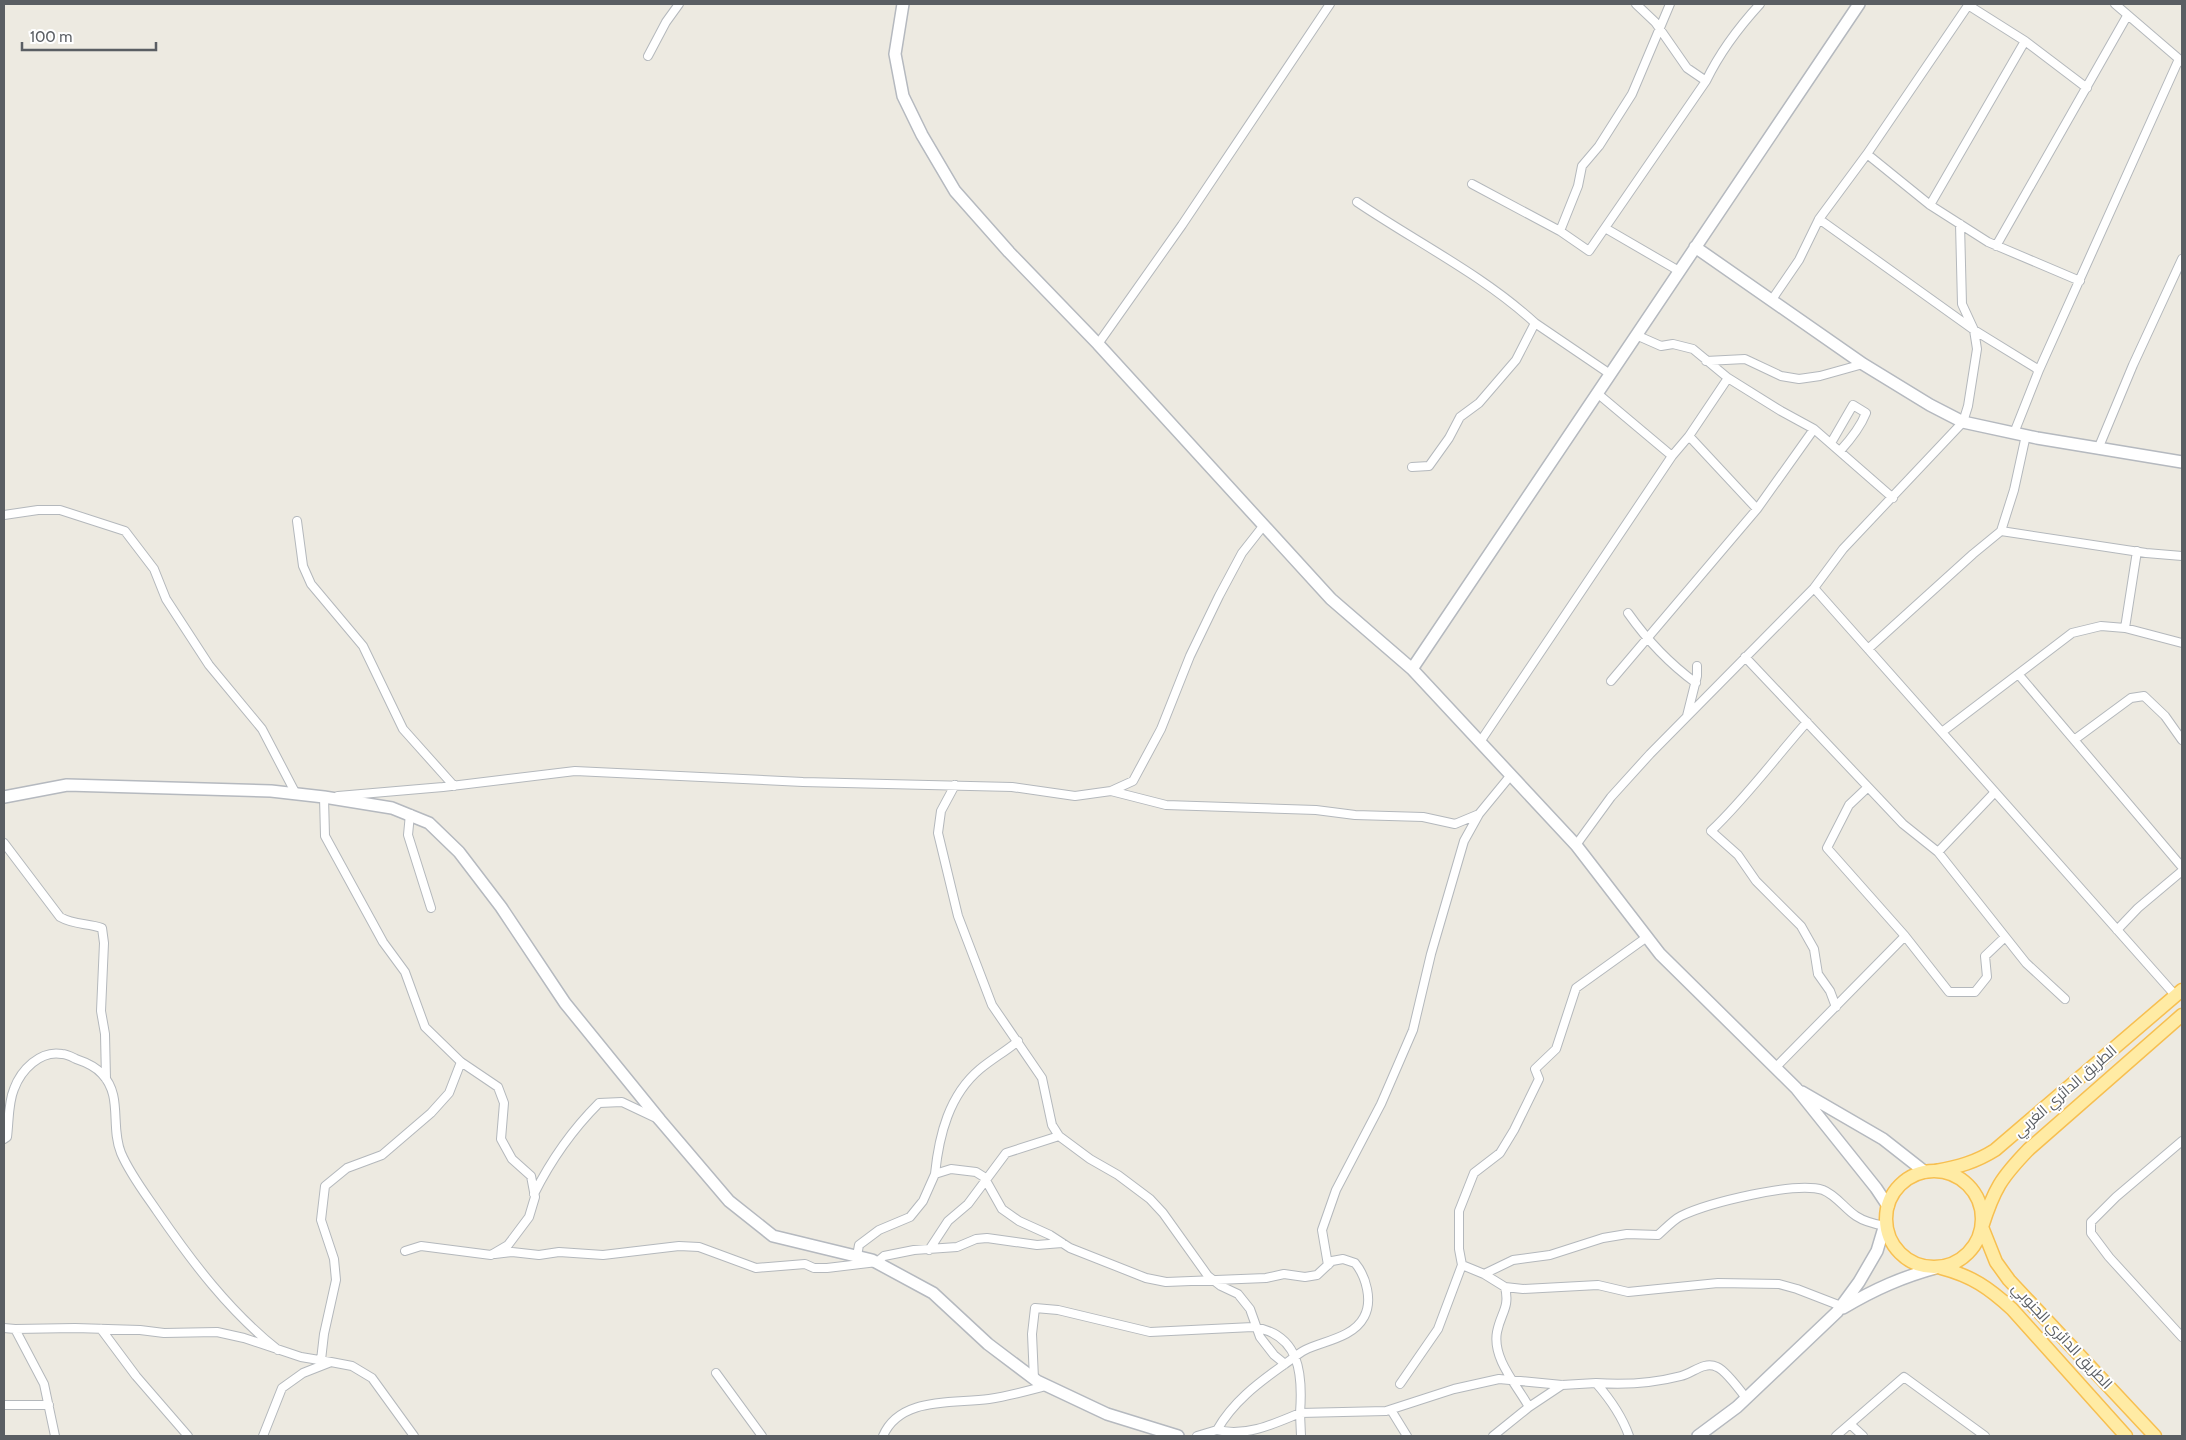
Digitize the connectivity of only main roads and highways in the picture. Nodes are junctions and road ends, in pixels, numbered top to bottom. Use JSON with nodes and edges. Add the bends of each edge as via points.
{"nodes":[{"id":1,"x":2179,"y":993,"type":"edge"},
{"id":2,"x":2182,"y":1015,"type":"edge"},
{"id":3,"x":1930,"y":1172,"type":"junction"},
{"id":4,"x":1982,"y":1227,"type":"junction"},
{"id":5,"x":1939,"y":1267,"type":"junction"},
{"id":6,"x":2126,"y":1436,"type":"edge"},
{"id":7,"x":2155,"y":1436,"type":"edge"}],
"edges":[{"from":1,"to":3,"type":"main road","name":"الطريق الدائري الغربي","via":[[1995,1150],[1979,1160]]},
{"from":2,"to":4,"type":"main road","name":"الطريق الدائري الغربي","via":[[2012,1167],[1998,1184]]},
{"from":3,"to":4,"type":"main road","via":[[1952,1174],[1966,1182],[1982,1211]]},
{"from":3,"to":5,"type":"main road","via":[[1906,1180],[1895,1191],[1885,1224],[1897,1250],[1909,1260],[1923,1266]]},
{"from":4,"to":5,"type":"main road","via":[[1977,1242],[1967,1255],[1954,1264]]},
{"from":4,"to":7,"type":"main road","name":"الطريق الدائري الجنوبي","via":[[1996,1262],[2014,1285]]},
{"from":5,"to":6,"type":"main road","name":"الطريق الدائري الجنوبي","via":[[1978,1282],[2012,1309]]}]}
